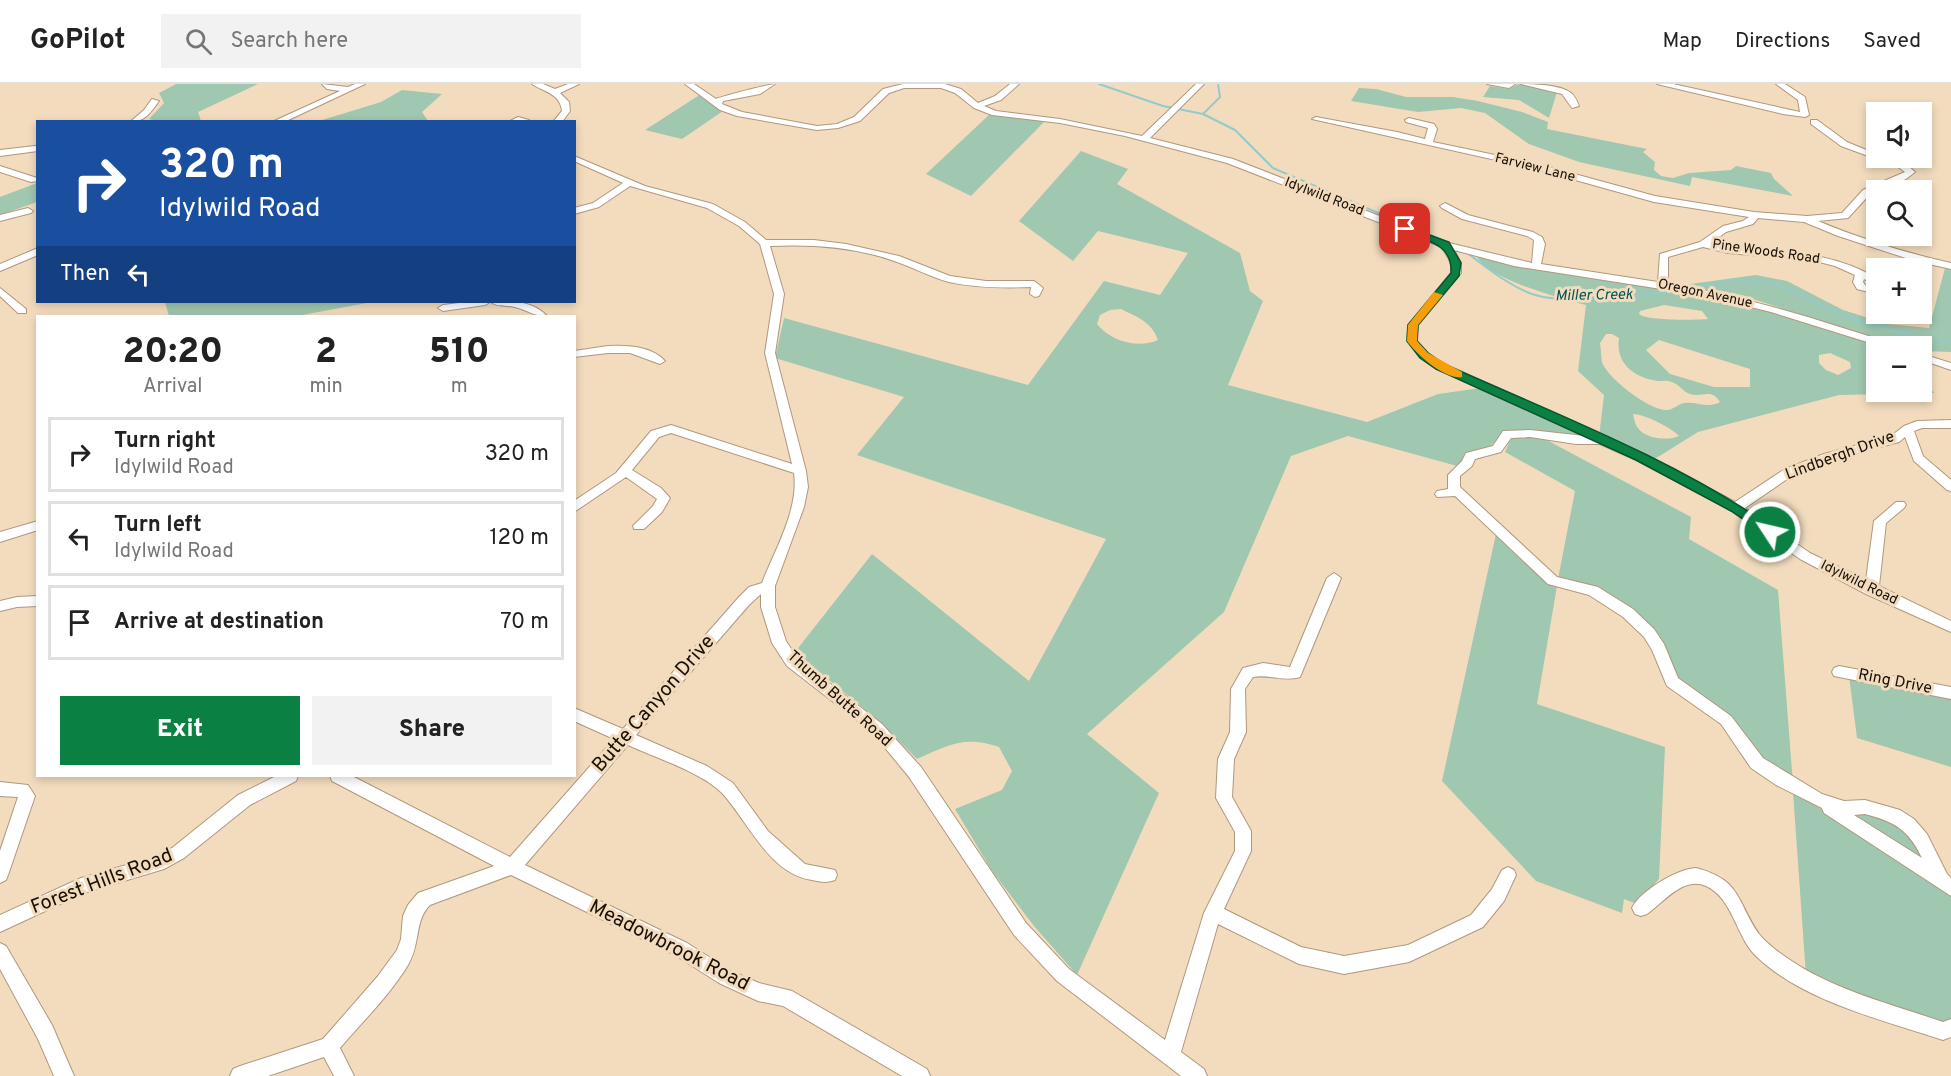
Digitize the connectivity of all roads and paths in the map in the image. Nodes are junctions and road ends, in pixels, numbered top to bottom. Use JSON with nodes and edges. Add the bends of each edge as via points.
{"nodes":[{"id":1,"x":326,"y":84,"type":"edge"},
{"id":2,"x":361,"y":84,"type":"edge"},
{"id":3,"x":536,"y":84,"type":"edge"},
{"id":4,"x":575,"y":84,"type":"edge"},
{"id":5,"x":689,"y":84,"type":"edge"},
{"id":6,"x":771,"y":84,"type":"edge"},
{"id":7,"x":1015,"y":84,"type":"edge"},
{"id":8,"x":1200,"y":84,"type":"edge"},
{"id":9,"x":1491,"y":84,"type":"edge"},
{"id":10,"x":1511,"y":84,"type":"edge"},
{"id":11,"x":1525,"y":84,"type":"edge"},
{"id":12,"x":1661,"y":84,"type":"edge"},
{"id":13,"x":1780,"y":84,"type":"edge"},
{"id":14,"x":347,"y":89,"type":"junction"},
{"id":15,"x":555,"y":92,"type":"junction"},
{"id":16,"x":155,"y":101,"type":"dead end"},
{"id":17,"x":718,"y":104,"type":"junction"},
{"id":18,"x":977,"y":106,"type":"junction"},
{"id":19,"x":1575,"y":106,"type":"dead end"},
{"id":20,"x":1316,"y":119,"type":"dead end"},
{"id":21,"x":137,"y":120,"type":"edge"},
{"id":22,"x":280,"y":120,"type":"edge"},
{"id":23,"x":559,"y":120,"type":"edge"},
{"id":24,"x":1409,"y":120,"type":"dead end"},
{"id":25,"x":1814,"y":122,"type":"dead end"},
{"id":26,"x":1145,"y":138,"type":"junction"},
{"id":27,"x":1428,"y":143,"type":"junction"},
{"id":28,"x":35,"y":149,"type":"dead end"},
{"id":29,"x":1866,"y":152,"type":"edge"},
{"id":30,"x":0,"y":153,"type":"edge"},
{"id":31,"x":576,"y":159,"type":"edge"},
{"id":32,"x":1905,"y":168,"type":"edge"},
{"id":33,"x":0,"y":169,"type":"edge"},
{"id":34,"x":34,"y":180,"type":"dead end"},
{"id":35,"x":628,"y":183,"type":"junction"},
{"id":36,"x":1445,"y":206,"type":"dead end"},
{"id":37,"x":28,"y":211,"type":"dead end"},
{"id":38,"x":576,"y":211,"type":"edge"},
{"id":39,"x":1754,"y":215,"type":"junction"},
{"id":40,"x":0,"y":218,"type":"edge"},
{"id":41,"x":1807,"y":219,"type":"junction"},
{"id":42,"x":764,"y":243,"type":"junction"},
{"id":43,"x":1446,"y":244,"type":"junction"},
{"id":44,"x":1704,"y":244,"type":"junction"},
{"id":45,"x":36,"y":252,"type":"edge"},
{"id":46,"x":1951,"y":266,"type":"edge"},
{"id":47,"x":1536,"y":267,"type":"junction"},
{"id":48,"x":0,"y":268,"type":"edge"},
{"id":49,"x":1861,"y":273,"type":"junction"},
{"id":50,"x":1866,"y":276,"type":"edge"},
{"id":51,"x":1663,"y":284,"type":"junction"},
{"id":52,"x":1866,"y":288,"type":"edge"},
{"id":53,"x":0,"y":291,"type":"edge"},
{"id":54,"x":1035,"y":294,"type":"dead end"},
{"id":55,"x":478,"y":303,"type":"edge"},
{"id":56,"x":516,"y":303,"type":"edge"},
{"id":57,"x":443,"y":308,"type":"dead end"},
{"id":58,"x":22,"y":310,"type":"dead end"},
{"id":59,"x":541,"y":315,"type":"edge"},
{"id":60,"x":1866,"y":339,"type":"edge"},
{"id":61,"x":576,"y":354,"type":"edge"},
{"id":62,"x":1932,"y":360,"type":"edge"},
{"id":63,"x":660,"y":361,"type":"dead end"},
{"id":64,"x":1951,"y":367,"type":"edge"},
{"id":65,"x":1951,"y":424,"type":"edge"},
{"id":66,"x":1908,"y":429,"type":"junction"},
{"id":67,"x":1601,"y":440,"type":"junction"},
{"id":68,"x":624,"y":471,"type":"junction"},
{"id":69,"x":800,"y":471,"type":"junction"},
{"id":70,"x":1951,"y":487,"type":"edge"},
{"id":71,"x":1900,"y":505,"type":"dead end"},
{"id":72,"x":576,"y":507,"type":"edge"},
{"id":73,"x":1736,"y":508,"type":"junction"},
{"id":74,"x":36,"y":526,"type":"edge"},
{"id":75,"x":639,"y":526,"type":"dead end"},
{"id":76,"x":0,"y":537,"type":"edge"},
{"id":77,"x":1335,"y":578,"type":"dead end"},
{"id":78,"x":768,"y":586,"type":"junction"},
{"id":79,"x":1871,"y":590,"type":"junction"},
{"id":80,"x":36,"y":601,"type":"edge"},
{"id":81,"x":0,"y":606,"type":"edge"},
{"id":82,"x":1951,"y":627,"type":"edge"},
{"id":83,"x":1839,"y":672,"type":"dead end"},
{"id":84,"x":1951,"y":693,"type":"edge"},
{"id":85,"x":576,"y":715,"type":"edge"},
{"id":86,"x":625,"y":736,"type":"junction"},
{"id":87,"x":288,"y":777,"type":"edge"},
{"id":88,"x":340,"y":777,"type":"edge"},
{"id":89,"x":0,"y":789,"type":"edge"},
{"id":90,"x":1818,"y":800,"type":"junction"},
{"id":91,"x":512,"y":867,"type":"junction"},
{"id":92,"x":0,"y":875,"type":"edge"},
{"id":93,"x":829,"y":875,"type":"dead end"},
{"id":94,"x":1508,"y":875,"type":"dead end"},
{"id":95,"x":1946,"y":884,"type":"edge"},
{"id":96,"x":1641,"y":908,"type":"dead end"},
{"id":97,"x":1213,"y":913,"type":"junction"},
{"id":98,"x":0,"y":924,"type":"edge"},
{"id":99,"x":0,"y":952,"type":"edge"},
{"id":100,"x":1951,"y":1028,"type":"edge"},
{"id":101,"x":329,"y":1046,"type":"junction"},
{"id":102,"x":1170,"y":1056,"type":"junction"},
{"id":103,"x":64,"y":1076,"type":"edge"},
{"id":104,"x":240,"y":1076,"type":"edge"},
{"id":105,"x":344,"y":1076,"type":"edge"},
{"id":106,"x":920,"y":1076,"type":"edge"},
{"id":107,"x":1197,"y":1076,"type":"edge"}],
"edges":[{"from":1,"to":14,"type":"street"},
{"from":2,"to":14,"type":"street"},
{"from":3,"to":15,"type":"street"},
{"from":4,"to":15,"type":"street"},
{"from":5,"to":17,"type":"street","name":"Idylwild Road"},
{"from":6,"to":17,"type":"street","via":[[757,92],[720,99]]},
{"from":7,"to":18,"type":"street","via":[[998,98]]},
{"from":8,"to":26,"type":"street"},
{"from":9,"to":10,"type":"street"},
{"from":11,"to":19,"type":"street","via":[[1565,92]]},
{"from":12,"to":13,"type":"street","via":[[1805,115],[1802,99]]},
{"from":14,"to":22,"type":"street"},
{"from":15,"to":23,"type":"street","via":[[565,102],[566,111]]},
{"from":16,"to":21,"type":"street"},
{"from":17,"to":18,"type":"street","name":"Idylwild Road","via":[[740,114],[817,128],[857,119],[886,91],[904,86],[942,86],[958,91]]},
{"from":18,"to":26,"type":"street","name":"Idylwild Road","via":[[995,113]]},
{"from":20,"to":27,"type":"street","name":"Farview Lane"},
{"from":24,"to":27,"type":"street","via":[[1431,126]]},
{"from":25,"to":29,"type":"street","via":[[1844,144]]},
{"from":26,"to":43,"type":"street","name":"Idylwild Road","via":[[1230,161]]},
{"from":27,"to":39,"type":"street","name":"Farview Lane","via":[[1538,167],[1654,199]]},
{"from":28,"to":30,"type":"street"},
{"from":31,"to":35,"type":"street"},
{"from":32,"to":41,"type":"street","via":[[1911,172],[1867,192],[1845,216]]},
{"from":33,"to":34,"type":"street"},
{"from":35,"to":38,"type":"street","via":[[598,204]]},
{"from":35,"to":42,"type":"street","via":[[710,206],[742,224]]},
{"from":36,"to":47,"type":"street","via":[[1465,217],[1539,239]]},
{"from":37,"to":40,"type":"street"},
{"from":39,"to":41,"type":"street","name":"Farview Lane"},
{"from":39,"to":44,"type":"street","via":[[1745,225],[1727,227]]},
{"from":41,"to":46,"type":"street","via":[[1841,234]]},
{"from":42,"to":54,"type":"street","via":[[823,242],[898,258],[941,277],[997,286],[1034,284],[1038,288]]},
{"from":42,"to":69,"type":"street","name":"Thumb Butte Road","via":[[780,294],[770,353]]},
{"from":43,"to":47,"type":"street","name":"Oregon Avenue"},
{"from":43,"to":67,"type":"street","name":"Idylwild Road","via":[[1456,263],[1456,273],[1413,325],[1412,341],[1440,366]]},
{"from":44,"to":49,"type":"street","name":"Pine Woods Road","via":[[1736,251],[1803,256]]},
{"from":44,"to":51,"type":"street","via":[[1672,250],[1663,256]]},
{"from":45,"to":48,"type":"street"},
{"from":47,"to":51,"type":"street","name":"Oregon Avenue"},
{"from":49,"to":50,"type":"street","name":"Pine Woods Road"},
{"from":49,"to":52,"type":"street","via":[[1858,282]]},
{"from":51,"to":60,"type":"street","name":"Oregon Avenue","via":[[1775,310]]},
{"from":53,"to":58,"type":"street"},
{"from":55,"to":57,"type":"street"},
{"from":56,"to":59,"type":"street"},
{"from":61,"to":63,"type":"street","via":[[634,349]]},
{"from":62,"to":64,"type":"street"},
{"from":65,"to":66,"type":"street","name":"Lindbergh Drive","via":[[1921,424]]},
{"from":66,"to":70,"type":"street","via":[[1918,458]]},
{"from":66,"to":73,"type":"street","name":"Lindbergh Drive","via":[[1895,439],[1789,472]]},
{"from":67,"to":73,"type":"street","name":"Idylwild Road"},
{"from":67,"to":90,"type":"street","via":[[1581,442],[1520,432],[1507,434],[1497,449],[1470,456],[1454,475],[1448,491],[1553,581],[1593,591],[1628,613],[1659,648],[1672,682],[1726,720],[1757,763]]},
{"from":68,"to":69,"type":"street","via":[[647,440],[671,429]]},
{"from":68,"to":72,"type":"street"},
{"from":68,"to":75,"type":"street","via":[[664,498]]},
{"from":69,"to":78,"type":"street","name":"Thumb Butte Road","via":[[798,507]]},
{"from":71,"to":79,"type":"street","via":[[1880,520]]},
{"from":73,"to":79,"type":"street","name":"Idylwild Road","via":[[1805,556]]},
{"from":74,"to":76,"type":"street"},
{"from":77,"to":97,"type":"street","via":[[1295,674],[1263,669],[1248,672],[1238,690],[1238,732],[1226,759],[1224,798],[1244,831],[1243,851]]},
{"from":78,"to":86,"type":"street","name":"Butte Canyon Drive","via":[[749,596]]},
{"from":78,"to":102,"type":"street","name":"Thumb Butte Road","via":[[768,607],[779,643],[792,662],[877,728],[915,772],[1020,929],[1063,975]]},
{"from":79,"to":82,"type":"street","name":"Idylwild Road"},
{"from":80,"to":81,"type":"street"},
{"from":83,"to":84,"type":"street","name":"Ring Drive"},
{"from":85,"to":86,"type":"street"},
{"from":86,"to":91,"type":"street","name":"Butte Canyon Drive"},
{"from":86,"to":93,"type":"street","via":[[701,771],[727,788],[762,836],[801,871]]},
{"from":87,"to":98,"type":"street","name":"Forest Hills Road","via":[[244,800],[178,854],[158,864],[81,886]]},
{"from":88,"to":91,"type":"street","name":"Meadowbrook Road"},
{"from":89,"to":92,"type":"street","via":[[22,790],[27,796]]},
{"from":90,"to":95,"type":"street"},
{"from":90,"to":95,"type":"street","via":[[1844,808],[1865,807],[1894,815],[1908,824]]},
{"from":91,"to":101,"type":"street","name":"Butte Canyon Drive","via":[[424,899],[416,906],[411,915],[408,946],[392,972]]},
{"from":91,"to":106,"type":"street","name":"Meadowbrook Road","via":[[681,949],[725,978],[758,992],[786,997]]},
{"from":94,"to":97,"type":"street","via":[[1477,921],[1409,953],[1344,965],[1299,955]]},
{"from":96,"to":100,"type":"street","via":[[1677,881],[1694,876],[1715,882],[1730,895],[1746,931],[1761,950],[1792,973],[1828,990],[1943,1030]]},
{"from":97,"to":102,"type":"street"},
{"from":99,"to":103,"type":"street","via":[[45,1032]]},
{"from":101,"to":104,"type":"street"},
{"from":101,"to":105,"type":"street"},
{"from":102,"to":107,"type":"street","name":"Thumb Butte Road"}]}
